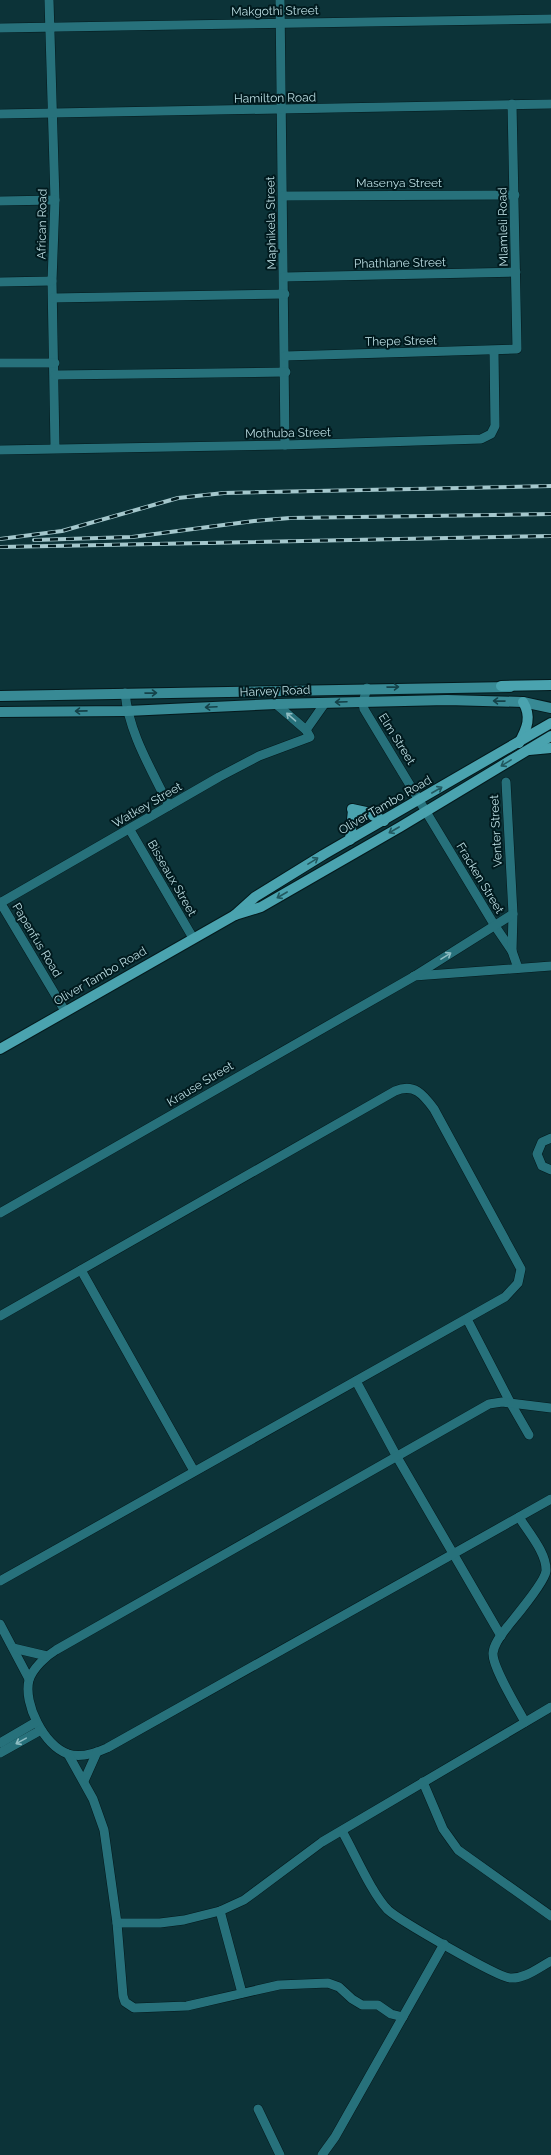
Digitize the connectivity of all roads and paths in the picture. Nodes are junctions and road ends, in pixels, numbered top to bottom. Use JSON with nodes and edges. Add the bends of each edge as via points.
{"nodes":[{"id":1,"x":49,"y":0,"type":"edge"},
{"id":2,"x":280,"y":0,"type":"edge"},
{"id":3,"x":551,"y":19,"type":"edge"},
{"id":4,"x":280,"y":23,"type":"junction"},
{"id":5,"x":50,"y":27,"type":"junction"},
{"id":6,"x":0,"y":28,"type":"edge"},
{"id":7,"x":512,"y":104,"type":"junction"},
{"id":8,"x":551,"y":104,"type":"edge"},
{"id":9,"x":280,"y":110,"type":"junction"},
{"id":10,"x":52,"y":113,"type":"junction"},
{"id":11,"x":0,"y":114,"type":"edge"},
{"id":12,"x":515,"y":195,"type":"junction"},
{"id":13,"x":283,"y":196,"type":"junction"},
{"id":14,"x":56,"y":200,"type":"junction"},
{"id":15,"x":0,"y":201,"type":"edge"},
{"id":16,"x":516,"y":272,"type":"junction"},
{"id":17,"x":284,"y":278,"type":"junction"},
{"id":18,"x":52,"y":281,"type":"junction"},
{"id":19,"x":0,"y":282,"type":"edge"},
{"id":20,"x":285,"y":294,"type":"junction"},
{"id":21,"x":53,"y":298,"type":"junction"},
{"id":22,"x":517,"y":349,"type":"joint"},
{"id":23,"x":494,"y":351,"type":"junction"},
{"id":24,"x":285,"y":356,"type":"junction"},
{"id":25,"x":54,"y":362,"type":"junction"},
{"id":26,"x":0,"y":363,"type":"edge"},
{"id":27,"x":286,"y":372,"type":"junction"},
{"id":28,"x":55,"y":375,"type":"junction"},
{"id":29,"x":285,"y":445,"type":"junction"},
{"id":30,"x":55,"y":448,"type":"junction"},
{"id":31,"x":0,"y":450,"type":"edge"},
{"id":32,"x":551,"y":685,"type":"edge"},
{"id":33,"x":501,"y":686,"type":"junction"},
{"id":34,"x":447,"y":687,"type":"junction"},
{"id":35,"x":367,"y":688,"type":"junction"},
{"id":36,"x":551,"y":690,"type":"edge"},
{"id":37,"x":125,"y":693,"type":"junction"},
{"id":38,"x":0,"y":696,"type":"edge"},
{"id":39,"x":447,"y":700,"type":"junction"},
{"id":40,"x":363,"y":702,"type":"junction"},
{"id":41,"x":522,"y":702,"type":"junction"},
{"id":42,"x":325,"y":703,"type":"junction"},
{"id":43,"x":276,"y":704,"type":"junction"},
{"id":44,"x":551,"y":708,"type":"edge"},
{"id":45,"x":127,"y":711,"type":"junction"},
{"id":46,"x":0,"y":712,"type":"edge"},
{"id":47,"x":551,"y":723,"type":"edge"},
{"id":48,"x":308,"y":734,"type":"junction"},
{"id":49,"x":551,"y":736,"type":"edge"},
{"id":50,"x":519,"y":743,"type":"junction"},
{"id":51,"x":551,"y":748,"type":"edge"},
{"id":52,"x":527,"y":750,"type":"junction"},
{"id":53,"x":506,"y":782,"type":"dead end"},
{"id":54,"x":420,"y":800,"type":"junction"},
{"id":55,"x":169,"y":806,"type":"junction"},
{"id":56,"x":427,"y":811,"type":"junction"},
{"id":57,"x":384,"y":821,"type":"junction"},
{"id":58,"x":130,"y":830,"type":"junction"},
{"id":59,"x":350,"y":840,"type":"junction"},
{"id":60,"x":0,"y":903,"type":"edge"},
{"id":61,"x":513,"y":914,"type":"junction"},
{"id":62,"x":235,"y":915,"type":"junction"},
{"id":63,"x":494,"y":926,"type":"junction"},
{"id":64,"x":193,"y":938,"type":"junction"},
{"id":65,"x":512,"y":951,"type":"junction"},
{"id":66,"x":551,"y":966,"type":"edge"},
{"id":67,"x":518,"y":968,"type":"junction"},
{"id":68,"x":413,"y":977,"type":"junction"},
{"id":69,"x":65,"y":1010,"type":"junction"},
{"id":70,"x":0,"y":1049,"type":"edge"},
{"id":71,"x":551,"y":1138,"type":"edge"},
{"id":72,"x":551,"y":1170,"type":"edge"},
{"id":73,"x":0,"y":1213,"type":"edge"},
{"id":74,"x":81,"y":1270,"type":"junction"},
{"id":75,"x":0,"y":1316,"type":"edge"},
{"id":76,"x":467,"y":1319,"type":"junction"},
{"id":77,"x":356,"y":1381,"type":"junction"},
{"id":78,"x":510,"y":1402,"type":"junction"},
{"id":79,"x":551,"y":1408,"type":"edge"},
{"id":80,"x":530,"y":1435,"type":"dead end"},
{"id":81,"x":397,"y":1457,"type":"junction"},
{"id":82,"x":194,"y":1471,"type":"junction"},
{"id":83,"x":551,"y":1499,"type":"edge"},
{"id":84,"x":519,"y":1517,"type":"junction"},
{"id":85,"x":454,"y":1554,"type":"junction"},
{"id":86,"x":0,"y":1581,"type":"edge"},
{"id":87,"x":0,"y":1624,"type":"edge"},
{"id":88,"x":501,"y":1636,"type":"junction"},
{"id":89,"x":13,"y":1648,"type":"junction"},
{"id":90,"x":47,"y":1656,"type":"junction"},
{"id":91,"x":29,"y":1679,"type":"junction"},
{"id":92,"x":551,"y":1707,"type":"edge"},
{"id":93,"x":36,"y":1722,"type":"junction"},
{"id":94,"x":525,"y":1722,"type":"junction"},
{"id":95,"x":41,"y":1730,"type":"junction"},
{"id":96,"x":0,"y":1743,"type":"edge"},
{"id":97,"x":97,"y":1752,"type":"junction"},
{"id":98,"x":0,"y":1753,"type":"edge"},
{"id":99,"x":68,"y":1754,"type":"junction"},
{"id":100,"x":84,"y":1781,"type":"junction"},
{"id":101,"x":423,"y":1782,"type":"junction"},
{"id":102,"x":342,"y":1831,"type":"junction"},
{"id":103,"x":220,"y":1911,"type":"junction"},
{"id":104,"x":551,"y":1916,"type":"edge"},
{"id":105,"x":117,"y":1923,"type":"junction"},
{"id":106,"x":444,"y":1944,"type":"junction"},
{"id":107,"x":551,"y":1961,"type":"edge"},
{"id":108,"x":242,"y":1994,"type":"junction"},
{"id":109,"x":403,"y":2017,"type":"junction"},
{"id":110,"x":258,"y":2109,"type":"dead end"},
{"id":111,"x":280,"y":2155,"type":"edge"},
{"id":112,"x":322,"y":2155,"type":"edge"}],
"edges":[{"from":1,"to":5,"type":"street","name":"African Road"},
{"from":2,"to":4,"type":"street","name":"Maphikela Street"},
{"from":3,"to":4,"type":"street","name":"Makgothi Street"},
{"from":4,"to":5,"type":"street","name":"Makgothi Street"},
{"from":4,"to":9,"type":"street","name":"Maphikela Street"},
{"from":5,"to":6,"type":"street","name":"Makgothi Street"},
{"from":5,"to":10,"type":"street","name":"African Road"},
{"from":7,"to":8,"type":"street","name":"Hamilton Road"},
{"from":7,"to":9,"type":"street","name":"Hamilton Road"},
{"from":7,"to":12,"type":"street","name":"Mlamleli Road"},
{"from":9,"to":10,"type":"street","name":"Hamilton Road"},
{"from":9,"to":13,"type":"street","name":"Maphikela Street"},
{"from":10,"to":11,"type":"street","name":"Hamilton Road"},
{"from":10,"to":14,"type":"street","name":"African Road"},
{"from":12,"to":13,"type":"street","name":"Masenya Street"},
{"from":12,"to":16,"type":"street","name":"Mlamleli Road"},
{"from":13,"to":17,"type":"street","name":"Maphikela Street"},
{"from":14,"to":15,"type":"street"},
{"from":14,"to":18,"type":"street","name":"African Road"},
{"from":16,"to":17,"type":"street","name":"Phathlane Street"},
{"from":16,"to":22,"type":"street","name":"Mlamleli Road"},
{"from":17,"to":20,"type":"street","name":"Maphikela Street"},
{"from":18,"to":19,"type":"street"},
{"from":18,"to":21,"type":"street","name":"African Road"},
{"from":20,"to":21,"type":"street"},
{"from":20,"to":24,"type":"street","name":"Maphikela Street"},
{"from":21,"to":25,"type":"street","name":"African Road"},
{"from":22,"to":23,"type":"street","name":"Thepe Street"},
{"from":23,"to":24,"type":"street","name":"Thepe Street"},
{"from":23,"to":29,"type":"street","name":"Mothuba Street","via":[[494,430],[486,438]]},
{"from":24,"to":27,"type":"street","name":"Maphikela Street"},
{"from":25,"to":26,"type":"street"},
{"from":25,"to":28,"type":"street","name":"African Road"},
{"from":27,"to":28,"type":"street"},
{"from":27,"to":29,"type":"street","name":"Maphikela Street"},
{"from":28,"to":30,"type":"street","name":"African Road"},
{"from":29,"to":30,"type":"street","name":"Mothuba Street"},
{"from":30,"to":31,"type":"street","name":"Mothuba Street"},
{"from":32,"to":33,"type":"main road"},
{"from":33,"to":34,"type":"main road","name":"Harvey Road"},
{"from":33,"to":36,"type":"main road","name":"Harvey Road"},
{"from":35,"to":34,"type":"main road","name":"Harvey Road","one_way":true},
{"from":34,"to":39,"type":"main road"},
{"from":37,"to":35,"type":"main road","name":"Harvey Road","one_way":true},
{"from":35,"to":40,"type":"street"},
{"from":37,"to":38,"type":"main road","name":"Harvey Road"},
{"from":37,"to":45,"type":"street"},
{"from":39,"to":40,"type":"main road","name":"Harvey Road"},
{"from":41,"to":39,"type":"main road","name":"Harvey Road","one_way":true},
{"from":40,"to":42,"type":"main road","name":"Harvey Road","one_way":true},
{"from":40,"to":54,"type":"street","name":"Elm Street","via":[[364,709]]},
{"from":41,"to":44,"type":"main road","name":"Harvey Road"},
{"from":41,"to":50,"type":"main road","via":[[527,710],[528,720]]},
{"from":42,"to":43,"type":"main road","name":"Harvey Road"},
{"from":42,"to":48,"type":"street"},
{"from":43,"to":45,"type":"main road","name":"Harvey Road","one_way":true},
{"from":48,"to":43,"type":"street","one_way":true},
{"from":45,"to":46,"type":"main road","name":"Harvey Road","one_way":true},
{"from":45,"to":55,"type":"street","via":[[135,735]]},
{"from":47,"to":50,"type":"main road","name":"Oliver Tambo Road"},
{"from":48,"to":55,"type":"street","name":"Watkey Street","via":[[259,756]]},
{"from":49,"to":52,"type":"main road","name":"Oliver Tambo Road"},
{"from":54,"to":50,"type":"main road","name":"Oliver Tambo Road","one_way":true},
{"from":51,"to":52,"type":"main road"},
{"from":52,"to":56,"type":"main road","name":"Oliver Tambo Road","one_way":true},
{"from":53,"to":61,"type":"street","name":"Venter Street"},
{"from":54,"to":56,"type":"street","name":"Fracken Street"},
{"from":54,"to":57,"type":"main road","name":"Oliver Tambo Road"},
{"from":55,"to":58,"type":"street","name":"Watkey Street"},
{"from":56,"to":62,"type":"main road","name":"Oliver Tambo Road","one_way":true,"via":[[261,907]]},
{"from":56,"to":63,"type":"street","name":"Fracken Street"},
{"from":57,"to":59,"type":"main road","name":"Oliver Tambo Road"},
{"from":57,"to":59,"type":"main road","via":[[353,809]]},
{"from":58,"to":60,"type":"street","name":"Watkey Street"},
{"from":58,"to":64,"type":"street","name":"Bisseaux Street"},
{"from":62,"to":59,"type":"main road","name":"Oliver Tambo Road","one_way":true,"via":[[255,897]]},
{"from":60,"to":69,"type":"street","name":"Papenfus Road"},
{"from":61,"to":63,"type":"street","name":"Krause Street"},
{"from":61,"to":65,"type":"street","name":"Venter Street"},
{"from":62,"to":64,"type":"main road","name":"Oliver Tambo Road"},
{"from":63,"to":65,"type":"street","name":"Fracken Street"},
{"from":68,"to":63,"type":"street","name":"Krause Street","one_way":true},
{"from":64,"to":69,"type":"main road","name":"Oliver Tambo Road"},
{"from":65,"to":67,"type":"street","name":"Fracken Street"},
{"from":66,"to":67,"type":"street","name":"Krause Street"},
{"from":67,"to":68,"type":"street","name":"Krause Street"},
{"from":68,"to":73,"type":"street","name":"Krause Street"},
{"from":69,"to":70,"type":"main road","name":"Oliver Tambo Road"},
{"from":71,"to":72,"type":"street","via":[[542,1142],[537,1154],[539,1162]]},
{"from":74,"to":75,"type":"street"},
{"from":74,"to":76,"type":"street","via":[[394,1091],[407,1087],[420,1092],[434,1109],[521,1269],[521,1276],[513,1291]]},
{"from":74,"to":82,"type":"street"},
{"from":76,"to":77,"type":"street"},
{"from":76,"to":78,"type":"street"},
{"from":77,"to":81,"type":"street"},
{"from":77,"to":82,"type":"street"},
{"from":78,"to":79,"type":"street"},
{"from":78,"to":80,"type":"street"},
{"from":78,"to":81,"type":"street","via":[[489,1404]]},
{"from":81,"to":85,"type":"street"},
{"from":81,"to":90,"type":"street"},
{"from":82,"to":86,"type":"street"},
{"from":83,"to":84,"type":"street"},
{"from":84,"to":85,"type":"street"},
{"from":84,"to":88,"type":"street","via":[[544,1558],[546,1571],[538,1587]]},
{"from":85,"to":88,"type":"street"},
{"from":85,"to":97,"type":"street","via":[[123,1740]]},
{"from":87,"to":89,"type":"street"},
{"from":88,"to":94,"type":"street","via":[[495,1645],[494,1662]]},
{"from":89,"to":90,"type":"street"},
{"from":89,"to":91,"type":"street"},
{"from":90,"to":91,"type":"street"},
{"from":91,"to":93,"type":"street","via":[[29,1702]]},
{"from":92,"to":94,"type":"street"},
{"from":93,"to":95,"type":"street"},
{"from":93,"to":96,"type":"street"},
{"from":94,"to":101,"type":"street"},
{"from":95,"to":98,"type":"street","one_way":true},
{"from":95,"to":99,"type":"street","via":[[57,1747]]},
{"from":97,"to":99,"type":"street"},
{"from":97,"to":100,"type":"street"},
{"from":99,"to":100,"type":"street"},
{"from":100,"to":105,"type":"street","via":[[104,1830]]},
{"from":101,"to":102,"type":"street"},
{"from":101,"to":104,"type":"street","via":[[443,1829],[458,1850]]},
{"from":102,"to":103,"type":"street","via":[[322,1842],[244,1900]]},
{"from":102,"to":106,"type":"street","via":[[380,1901],[388,1910]]},
{"from":103,"to":105,"type":"street","via":[[172,1921]]},
{"from":103,"to":108,"type":"street"},
{"from":105,"to":108,"type":"street","via":[[123,1996],[129,2006],[170,2008]]},
{"from":106,"to":107,"type":"street","via":[[510,1978],[529,1974]]},
{"from":106,"to":109,"type":"street"},
{"from":108,"to":109,"type":"street","via":[[279,1985],[328,1983],[339,1987],[362,2005],[378,2005],[391,2014]]},
{"from":109,"to":112,"type":"street","via":[[335,2137]]},
{"from":110,"to":111,"type":"street"}]}
